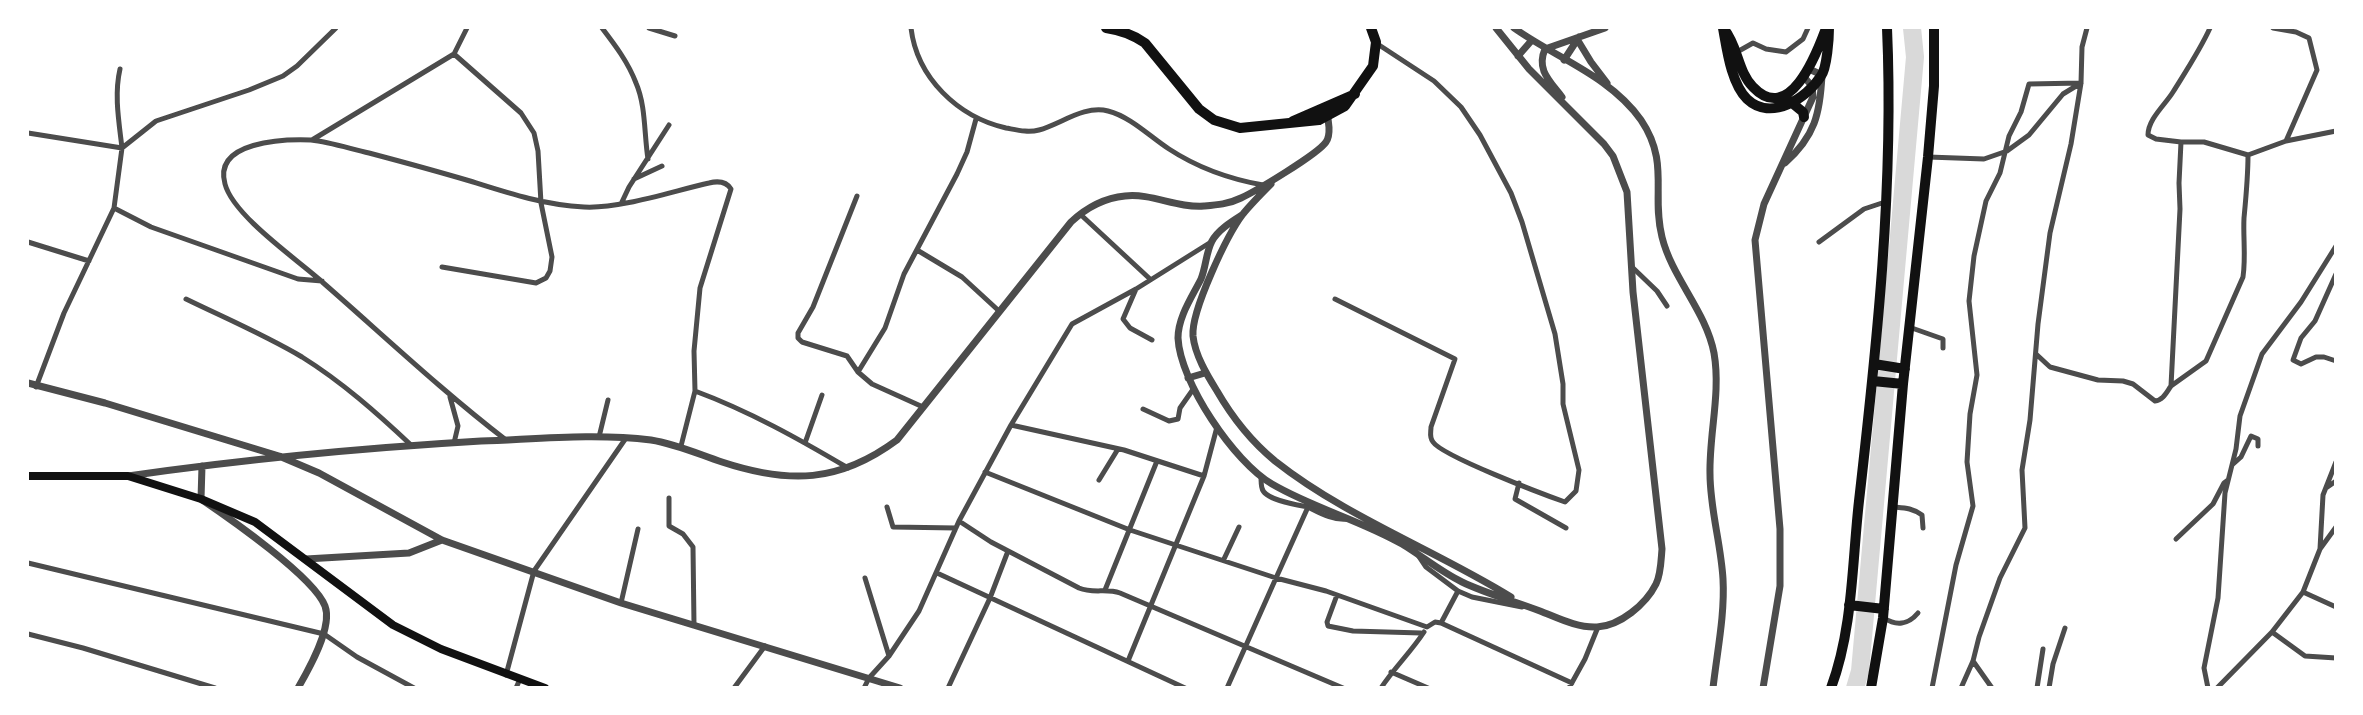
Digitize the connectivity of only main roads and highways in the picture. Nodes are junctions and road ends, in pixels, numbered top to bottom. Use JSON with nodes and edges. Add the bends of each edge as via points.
{"nodes":[{"id":1,"x":1106,"y":28,"type":"edge"},
{"id":2,"x":1371,"y":28,"type":"edge"},
{"id":3,"x":1722,"y":28,"type":"edge"},
{"id":4,"x":1828,"y":28,"type":"edge"},
{"id":5,"x":1887,"y":28,"type":"edge"},
{"id":6,"x":1934,"y":28,"type":"edge"},
{"id":7,"x":1792,"y":103,"type":"junction"},
{"id":8,"x":1804,"y":117,"type":"road end"},
{"id":9,"x":1878,"y":365,"type":"junction"},
{"id":10,"x":1905,"y":369,"type":"junction"},
{"id":11,"x":1876,"y":381,"type":"junction"},
{"id":12,"x":1898,"y":384,"type":"junction"},
{"id":13,"x":28,"y":476,"type":"edge"},
{"id":14,"x":1849,"y":604,"type":"junction"},
{"id":15,"x":1883,"y":613,"type":"junction"},
{"id":16,"x":545,"y":688,"type":"edge"},
{"id":17,"x":1832,"y":688,"type":"edge"},
{"id":18,"x":1871,"y":688,"type":"edge"}],
"edges":[{"from":1,"to":2,"type":"highway","via":[[1123,30],[1145,43],[1188,97],[1214,120],[1240,128],[1291,122],[1322,114],[1356,93],[1373,66],[1376,42]]},
{"from":3,"to":4,"type":"highway","via":[[1732,39],[1753,87],[1775,98],[1784,96],[1807,73]]},
{"from":3,"to":7,"type":"highway","via":[[1735,77],[1748,99],[1770,109]]},
{"from":4,"to":7,"type":"highway","via":[[1822,75]]},
{"from":5,"to":9,"type":"highway","via":[[1888,201]]},
{"from":6,"to":10,"type":"highway","via":[[1934,86],[1928,158]]},
{"from":7,"to":8,"type":"highway"},
{"from":9,"to":10,"type":"highway"},
{"from":9,"to":11,"type":"highway"},
{"from":10,"to":12,"type":"highway"},
{"from":11,"to":12,"type":"highway"},
{"from":11,"to":14,"type":"highway"},
{"from":12,"to":15,"type":"highway","via":[[1894,507]]},
{"from":13,"to":16,"type":"main road","via":[[128,476],[201,499],[255,522],[393,625],[441,649]]},
{"from":14,"to":15,"type":"highway"},
{"from":14,"to":17,"type":"highway"},
{"from":15,"to":18,"type":"highway"}]}
